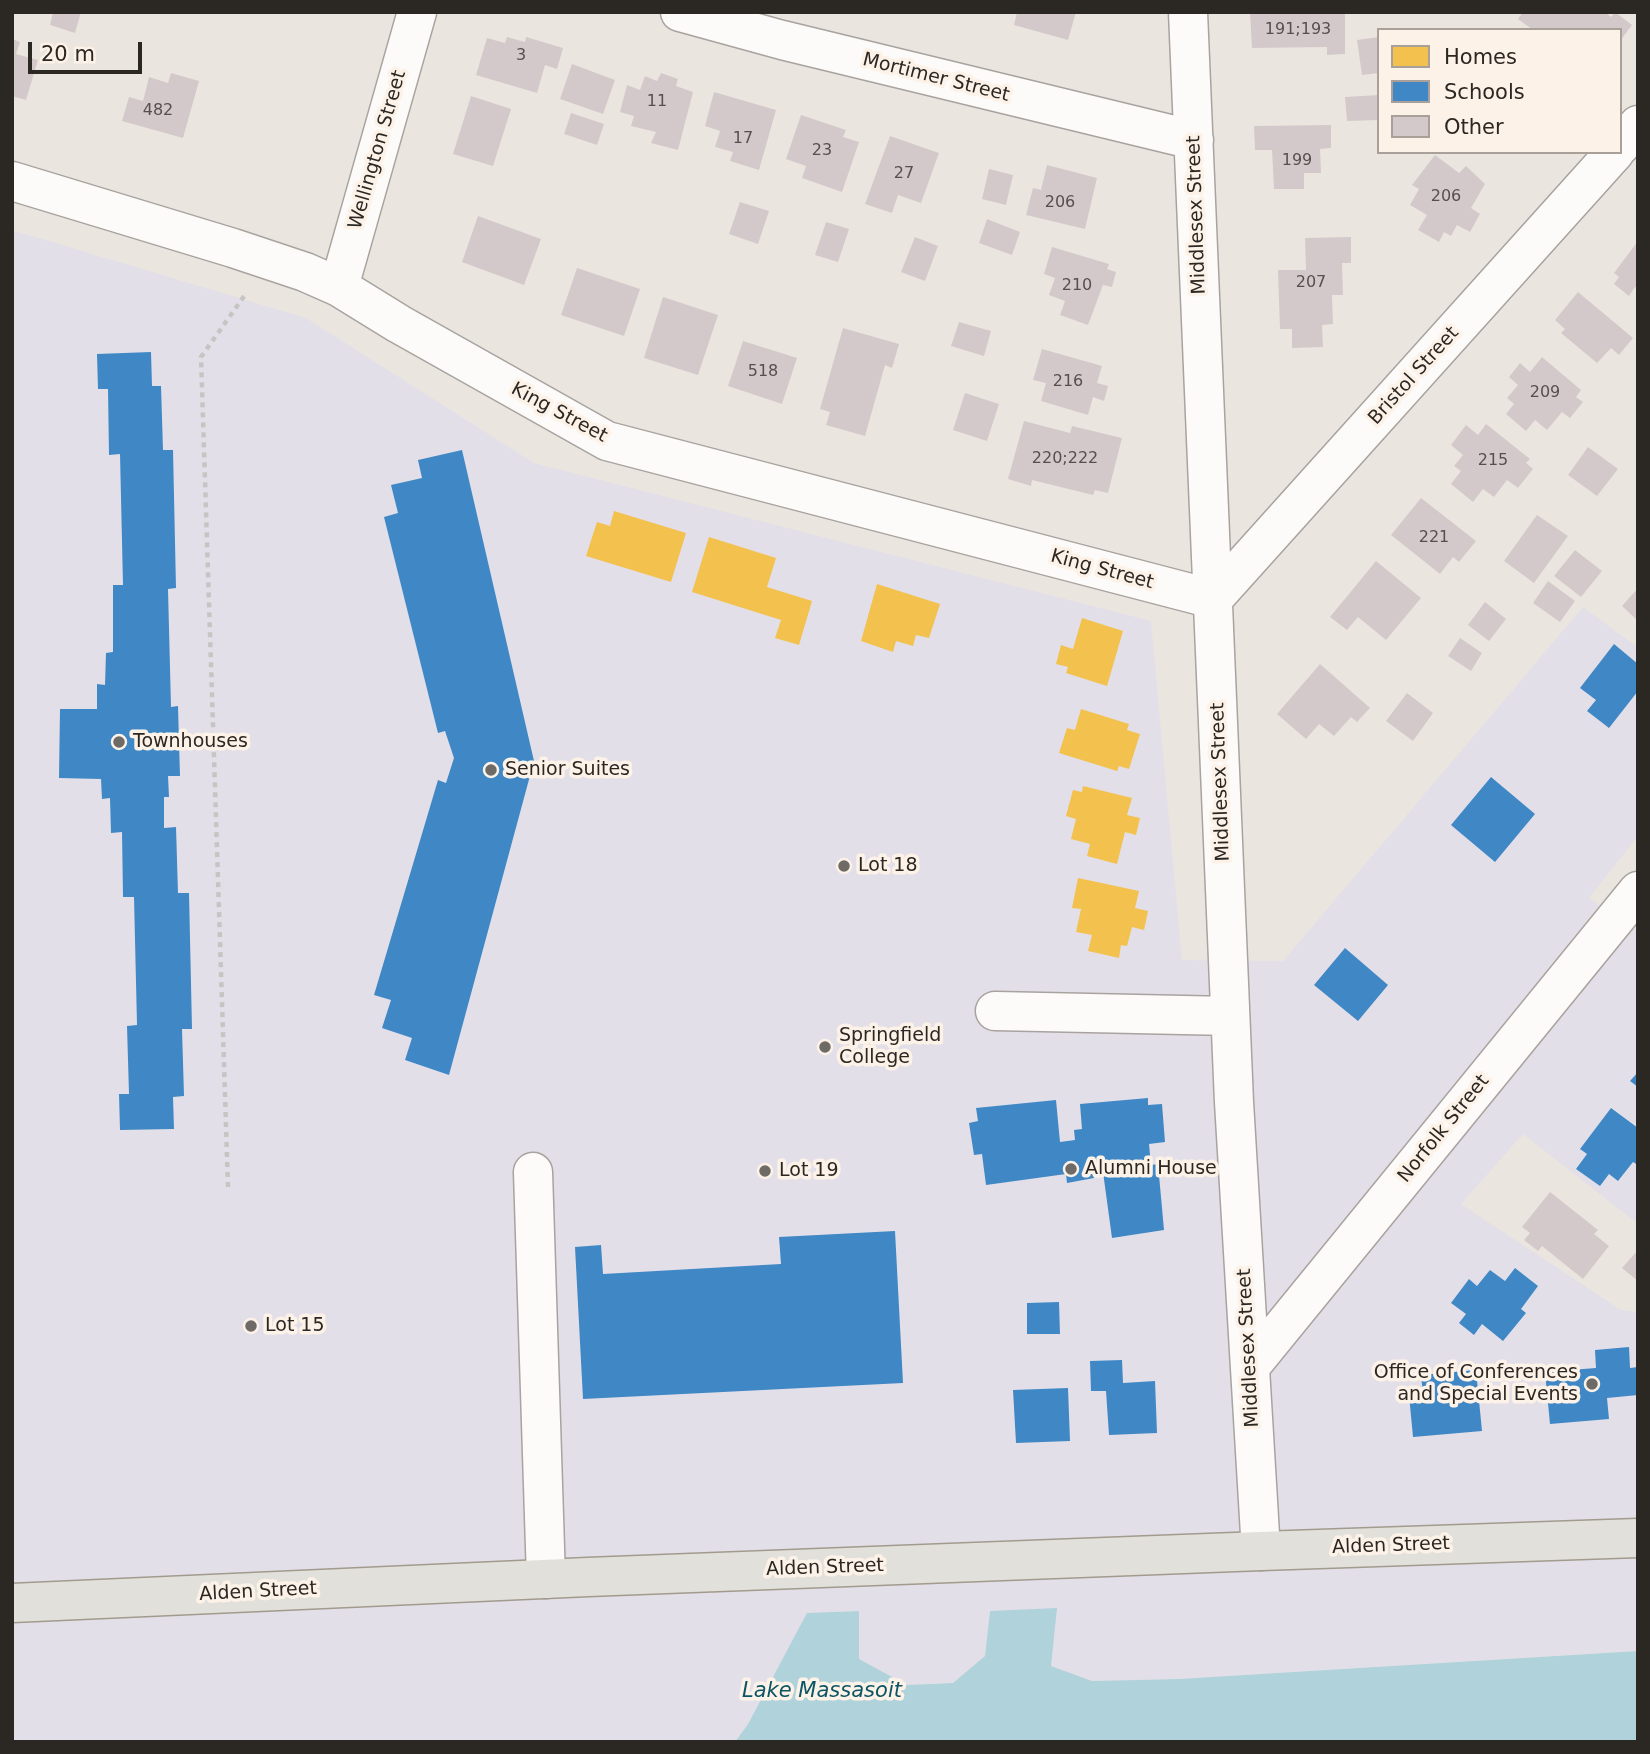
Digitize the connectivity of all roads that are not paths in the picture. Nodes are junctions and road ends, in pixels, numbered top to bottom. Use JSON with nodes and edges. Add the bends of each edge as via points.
{"nodes":[{"id":1,"x":417,"y":12,"type":"edge"},
{"id":2,"x":680,"y":12,"type":"edge"},
{"id":3,"x":1188,"y":12,"type":"edge"},
{"id":4,"x":1638,"y":125,"type":"edge"},
{"id":5,"x":1194,"y":140,"type":"junction"},
{"id":6,"x":1622,"y":144,"type":"edge"},
{"id":7,"x":1613,"y":154,"type":"edge"},
{"id":8,"x":12,"y":181,"type":"edge"},
{"id":9,"x":339,"y":287,"type":"junction"},
{"id":10,"x":1213,"y":599,"type":"junction"},
{"id":11,"x":1638,"y":891,"type":"edge"},
{"id":12,"x":995,"y":1011,"type":"dead end"},
{"id":13,"x":1230,"y":1016,"type":"junction"},
{"id":14,"x":533,"y":1172,"type":"dead end"},
{"id":15,"x":1250,"y":1367,"type":"junction"},
{"id":16,"x":1638,"y":1538,"type":"edge"},
{"id":17,"x":1261,"y":1550,"type":"junction"},
{"id":18,"x":546,"y":1579,"type":"junction"},
{"id":19,"x":12,"y":1603,"type":"edge"}],
"edges":[{"from":1,"to":9,"type":"street","name":"Wellington Street"},
{"from":2,"to":5,"type":"street","name":"Mortimer Street"},
{"from":3,"to":5,"type":"street","name":"Middlesex Street"},
{"from":4,"to":6,"type":"street"},
{"from":5,"to":10,"type":"street","name":"Middlesex Street"},
{"from":7,"to":10,"type":"street","name":"Bristol Street"},
{"from":8,"to":9,"type":"street","name":"King Street","via":[[220,244]]},
{"from":9,"to":10,"type":"street","name":"King Street","via":[[607,440]]},
{"from":10,"to":13,"type":"street","name":"Middlesex Street"},
{"from":11,"to":15,"type":"street","name":"Norfolk Street"},
{"from":12,"to":13,"type":"street"},
{"from":13,"to":15,"type":"street","name":"Middlesex Street"},
{"from":14,"to":18,"type":"street"},
{"from":15,"to":17,"type":"street","name":"Middlesex Street"},
{"from":16,"to":17,"type":"main road","name":"Alden Street"},
{"from":17,"to":18,"type":"main road","name":"Alden Street"},
{"from":18,"to":19,"type":"main road","name":"Alden Street"}]}
